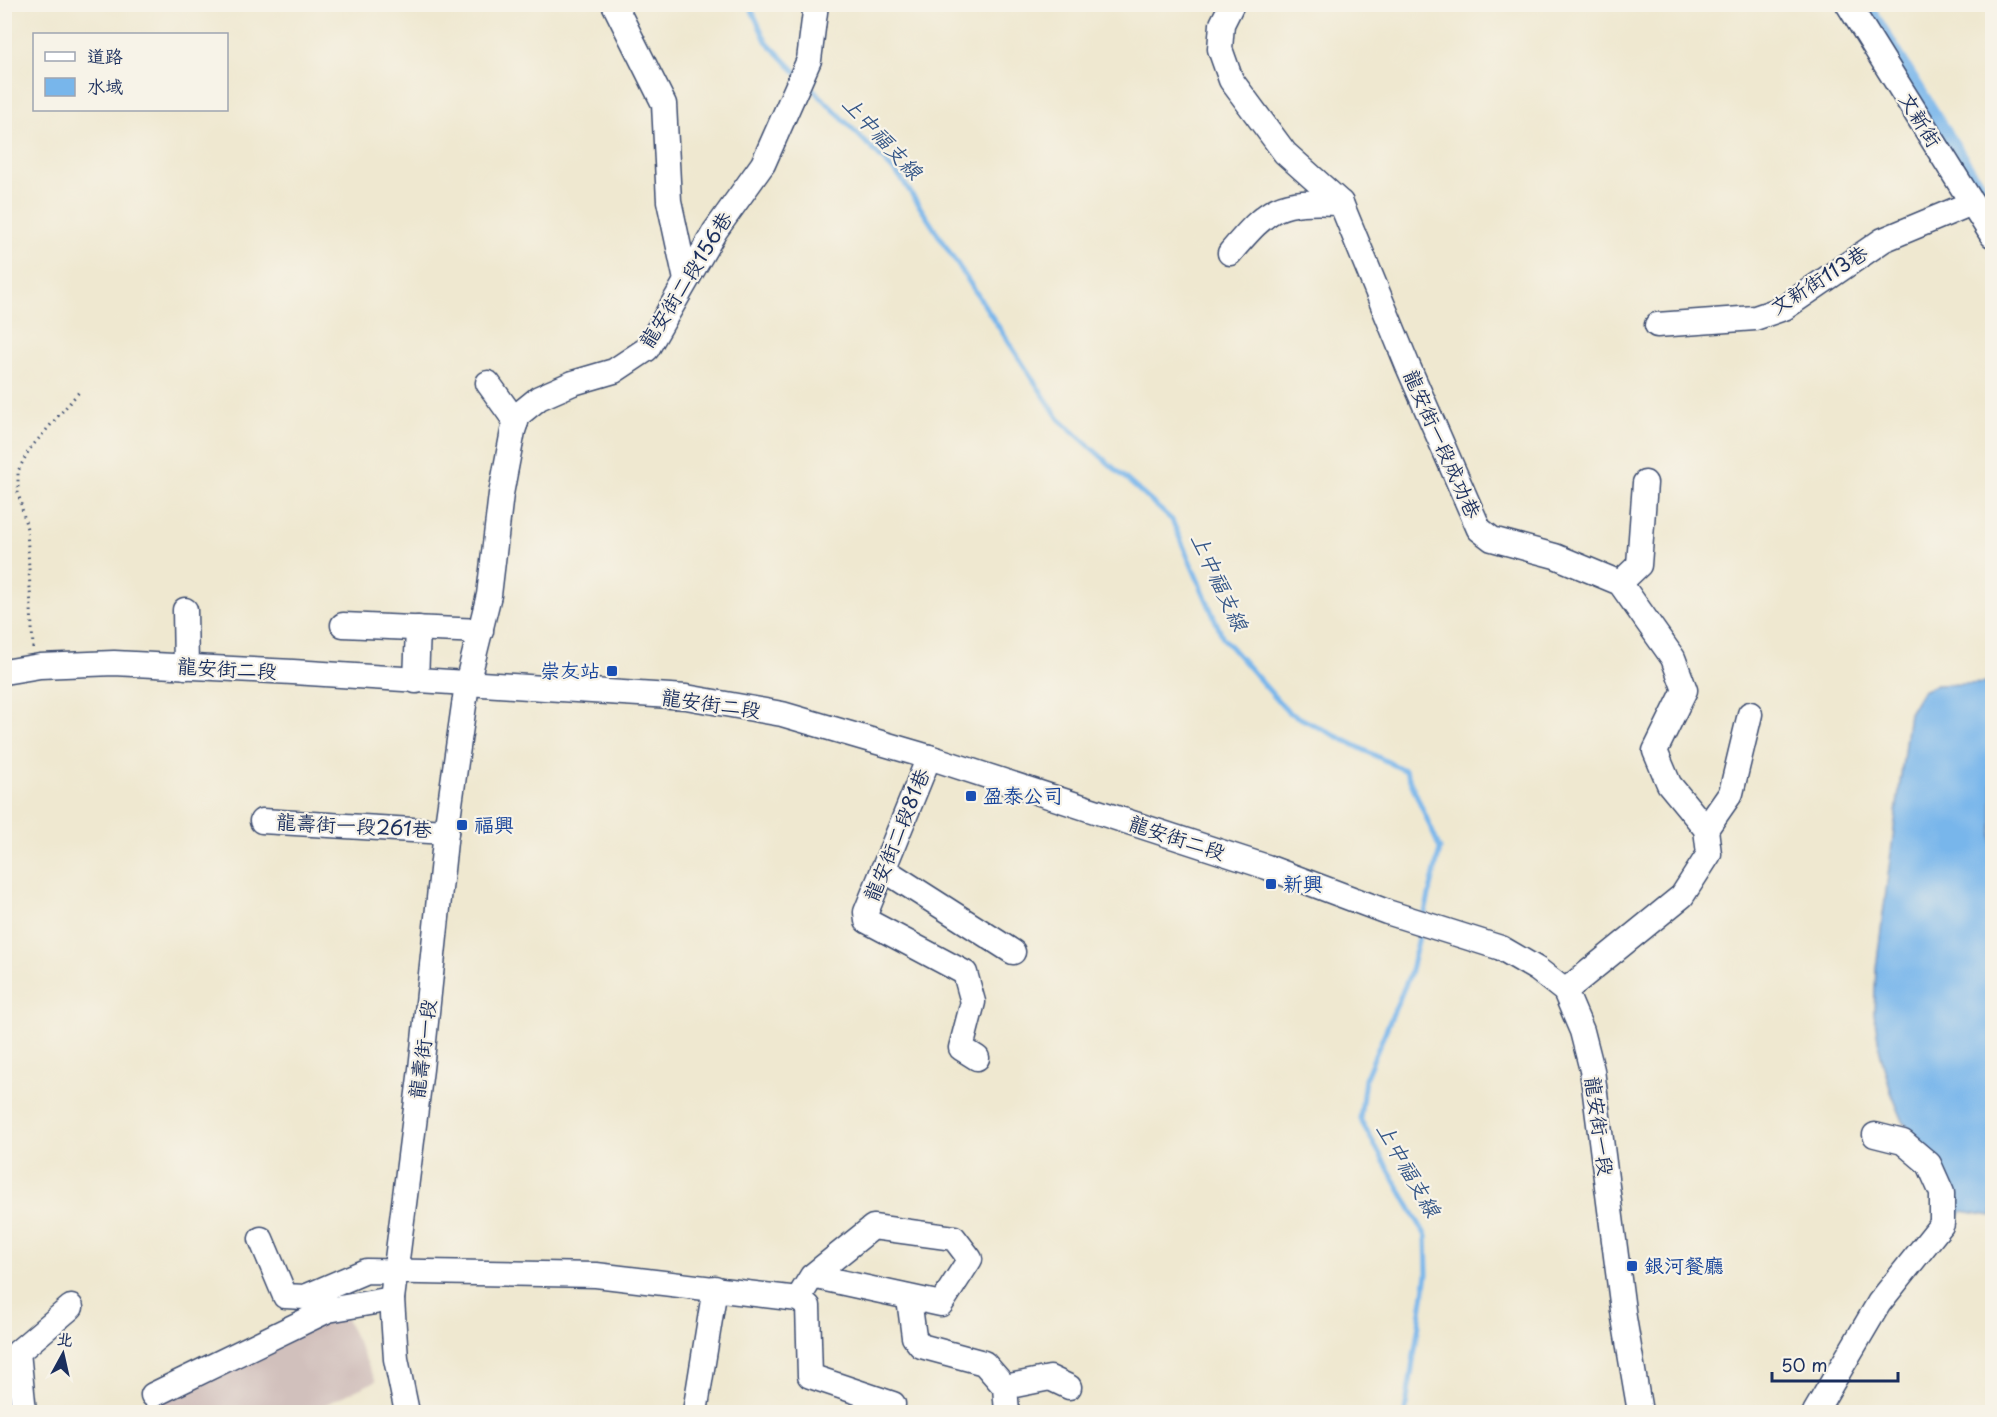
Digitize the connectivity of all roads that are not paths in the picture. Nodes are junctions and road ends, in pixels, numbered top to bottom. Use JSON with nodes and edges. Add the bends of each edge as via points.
{"nodes":[{"id":1,"x":614,"y":4,"type":"edge"},
{"id":2,"x":816,"y":4,"type":"edge"},
{"id":3,"x":1232,"y":4,"type":"edge"},
{"id":4,"x":1848,"y":4,"type":"edge"},
{"id":5,"x":1341,"y":203,"type":"junction"},
{"id":6,"x":1972,"y":203,"type":"junction"},
{"id":7,"x":1992,"y":235,"type":"edge"},
{"id":8,"x":1230,"y":253,"type":"dead end"},
{"id":9,"x":686,"y":280,"type":"junction"},
{"id":10,"x":1657,"y":324,"type":"dead end"},
{"id":11,"x":488,"y":383,"type":"dead end"},
{"id":12,"x":516,"y":422,"type":"junction"},
{"id":13,"x":1646,"y":483,"type":"dead end"},
{"id":14,"x":1620,"y":583,"type":"junction"},
{"id":15,"x":185,"y":610,"type":"dead end"},
{"id":16,"x":343,"y":625,"type":"dead end"},
{"id":17,"x":418,"y":628,"type":"junction"},
{"id":18,"x":481,"y":631,"type":"junction"},
{"id":19,"x":186,"y":667,"type":"junction"},
{"id":20,"x":4,"y":672,"type":"edge"},
{"id":21,"x":416,"y":681,"type":"junction"},
{"id":22,"x":467,"y":684,"type":"junction"},
{"id":23,"x":1750,"y":714,"type":"dead end"},
{"id":24,"x":929,"y":757,"type":"junction"},
{"id":25,"x":262,"y":821,"type":"dead end"},
{"id":26,"x":1706,"y":829,"type":"junction"},
{"id":27,"x":446,"y":832,"type":"junction"},
{"id":28,"x":883,"y":869,"type":"junction"},
{"id":29,"x":1433,"y":925,"type":"joint"},
{"id":30,"x":1014,"y":952,"type":"dead end"},
{"id":31,"x":1565,"y":991,"type":"junction"},
{"id":32,"x":977,"y":1058,"type":"dead end"},
{"id":33,"x":1875,"y":1135,"type":"dead end"},
{"id":34,"x":261,"y":1239,"type":"dead end"},
{"id":35,"x":396,"y":1272,"type":"junction"},
{"id":36,"x":812,"y":1276,"type":"junction"},
{"id":37,"x":715,"y":1288,"type":"junction"},
{"id":38,"x":392,"y":1299,"type":"junction"},
{"id":39,"x":798,"y":1299,"type":"junction"},
{"id":40,"x":909,"y":1299,"type":"junction"},
{"id":41,"x":71,"y":1307,"type":"dead end"},
{"id":42,"x":1069,"y":1387,"type":"dead end"},
{"id":43,"x":1005,"y":1388,"type":"junction"},
{"id":44,"x":153,"y":1395,"type":"dead end"},
{"id":45,"x":893,"y":1404,"type":"dead end"},
{"id":46,"x":24,"y":1413,"type":"edge"},
{"id":47,"x":407,"y":1413,"type":"edge"},
{"id":48,"x":695,"y":1413,"type":"edge"},
{"id":49,"x":1007,"y":1413,"type":"edge"},
{"id":50,"x":1640,"y":1413,"type":"edge"},
{"id":51,"x":1815,"y":1413,"type":"edge"}],
"edges":[{"from":1,"to":9,"type":"street","via":[[664,105],[669,201]]},
{"from":2,"to":9,"type":"street","name":"龍安街二段156巷","via":[[807,66],[763,164]]},
{"from":3,"to":5,"type":"street","name":"龍安街一段成功巷","via":[[1222,24],[1220,49],[1231,80],[1285,153]]},
{"from":4,"to":6,"type":"street","name":"文新街"},
{"from":5,"to":8,"type":"street","via":[[1300,201],[1278,208],[1257,221]]},
{"from":5,"to":14,"type":"street","name":"龍安街一段成功巷","via":[[1479,529],[1492,539],[1556,556]]},
{"from":6,"to":7,"type":"street","name":"文新街"},
{"from":6,"to":10,"type":"street","name":"文新街113巷","via":[[1883,240],[1784,308],[1755,318]]},
{"from":9,"to":12,"type":"street","name":"龍安街二段156巷","via":[[647,349],[614,371],[539,398]]},
{"from":11,"to":12,"type":"street"},
{"from":12,"to":18,"type":"street"},
{"from":13,"to":14,"type":"street","via":[[1639,565]]},
{"from":14,"to":26,"type":"street","via":[[1673,658],[1685,690],[1655,751],[1669,784]]},
{"from":15,"to":19,"type":"street"},
{"from":16,"to":17,"type":"street"},
{"from":17,"to":18,"type":"street"},
{"from":17,"to":21,"type":"street"},
{"from":18,"to":22,"type":"street"},
{"from":19,"to":20,"type":"street","name":"龍安街二段","via":[[114,663]]},
{"from":19,"to":21,"type":"street","name":"龍安街二段"},
{"from":21,"to":22,"type":"street","name":"龍安街二段"},
{"from":22,"to":24,"type":"street","name":"龍安街二段","via":[[686,697],[782,714]]},
{"from":22,"to":27,"type":"street","name":"龍壽街一段"},
{"from":23,"to":26,"type":"street","via":[[1731,793]]},
{"from":24,"to":28,"type":"street","name":"龍安街二段81巷"},
{"from":24,"to":29,"type":"street","name":"龍安街二段"},
{"from":25,"to":27,"type":"street","name":"龍壽街一段261巷"},
{"from":26,"to":31,"type":"street","via":[[1709,854],[1682,896]]},
{"from":27,"to":35,"type":"street","name":"龍壽街一段"},
{"from":28,"to":30,"type":"street"},
{"from":28,"to":32,"type":"street","name":"龍安街二段81巷","via":[[866,912],[867,921],[965,973],[973,1002],[961,1048]]},
{"from":29,"to":31,"type":"street","name":"龍安街一段","via":[[1501,948]]},
{"from":31,"to":50,"type":"street","name":"龍安街一段","via":[[1582,1031],[1592,1070]]},
{"from":33,"to":51,"type":"street","via":[[1903,1142],[1929,1164],[1942,1193],[1942,1224],[1879,1303]]},
{"from":34,"to":35,"type":"street","via":[[285,1296],[305,1297],[366,1271]]},
{"from":35,"to":37,"type":"street","via":[[596,1275]]},
{"from":35,"to":38,"type":"street","name":"龍壽街一段"},
{"from":36,"to":39,"type":"street"},
{"from":36,"to":40,"type":"street"},
{"from":36,"to":40,"type":"street","via":[[873,1227],[954,1238],[970,1259],[941,1304]]},
{"from":37,"to":39,"type":"street"},
{"from":37,"to":48,"type":"street"},
{"from":38,"to":44,"type":"street","via":[[328,1310]]},
{"from":38,"to":47,"type":"street","name":"龍壽街一段","via":[[396,1359]]},
{"from":39,"to":45,"type":"street","via":[[808,1306],[810,1376]]},
{"from":40,"to":43,"type":"street","via":[[914,1337],[921,1346],[984,1363]]},
{"from":41,"to":46,"type":"street","via":[[18,1352]]},
{"from":42,"to":43,"type":"street","via":[[1050,1378]]},
{"from":43,"to":49,"type":"street"}]}
